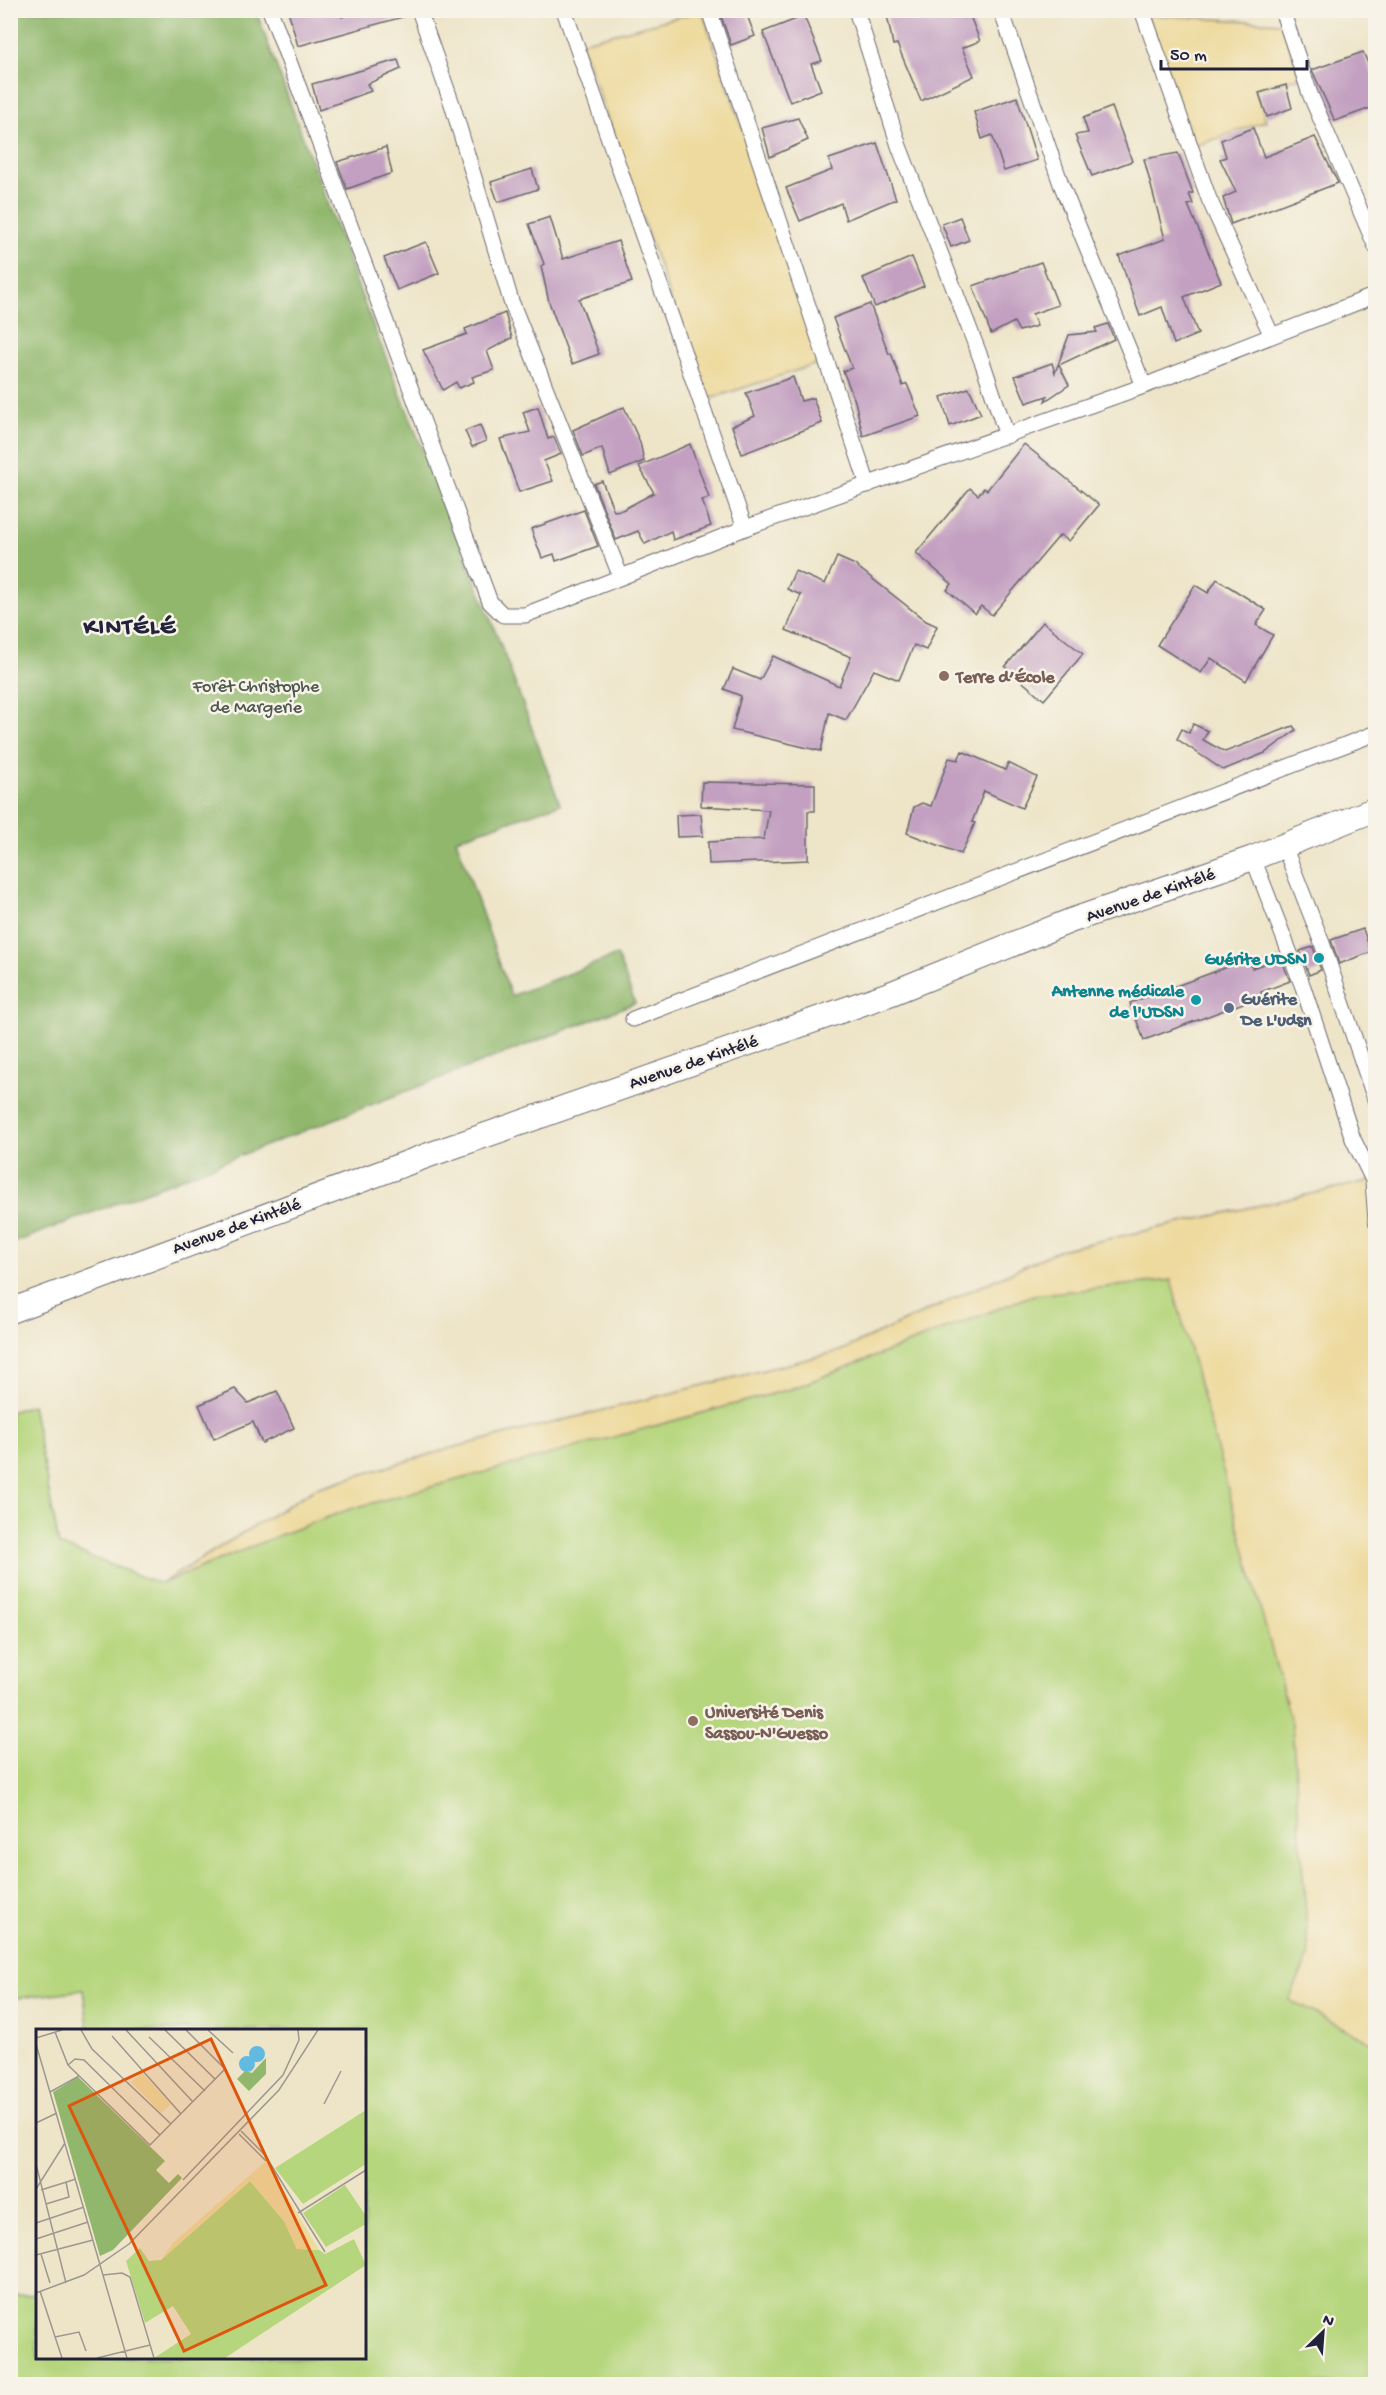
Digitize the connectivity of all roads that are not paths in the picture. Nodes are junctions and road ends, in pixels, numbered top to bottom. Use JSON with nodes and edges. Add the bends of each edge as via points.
{"nodes":[{"id":1,"x":270,"y":10,"type":"edge"},
{"id":2,"x":419,"y":10,"type":"edge"},
{"id":3,"x":564,"y":10,"type":"edge"},
{"id":4,"x":709,"y":10,"type":"edge"},
{"id":5,"x":856,"y":10,"type":"edge"},
{"id":6,"x":1002,"y":10,"type":"edge"},
{"id":7,"x":1142,"y":10,"type":"edge"},
{"id":8,"x":1282,"y":10,"type":"edge"},
{"id":9,"x":1376,"y":247,"type":"edge"},
{"id":10,"x":1376,"y":295,"type":"edge"},
{"id":11,"x":1271,"y":334,"type":"junction"},
{"id":12,"x":1144,"y":386,"type":"junction"},
{"id":13,"x":1007,"y":436,"type":"junction"},
{"id":14,"x":868,"y":485,"type":"junction"},
{"id":15,"x":745,"y":528,"type":"junction"},
{"id":16,"x":620,"y":575,"type":"junction"},
{"id":17,"x":1376,"y":733,"type":"edge"},
{"id":18,"x":1376,"y":809,"type":"edge"},
{"id":19,"x":1311,"y":835,"type":"junction"},
{"id":20,"x":1284,"y":846,"type":"junction"},
{"id":21,"x":1253,"y":858,"type":"junction"},
{"id":22,"x":1225,"y":867,"type":"junction"},
{"id":23,"x":1294,"y":874,"type":"junction"},
{"id":24,"x":1266,"y":886,"type":"junction"},
{"id":25,"x":633,"y":1018,"type":"dead end"},
{"id":26,"x":1376,"y":1102,"type":"edge"},
{"id":27,"x":1374,"y":1179,"type":"edge"},
{"id":28,"x":1376,"y":1221,"type":"edge"},
{"id":29,"x":10,"y":1311,"type":"edge"}],
"edges":[{"from":1,"to":16,"type":"street","via":[[490,602],[503,615],[525,615]]},
{"from":2,"to":16,"type":"street","via":[[452,104],[511,301]]},
{"from":3,"to":15,"type":"street"},
{"from":4,"to":14,"type":"street"},
{"from":5,"to":13,"type":"street","via":[[899,146]]},
{"from":6,"to":12,"type":"street","via":[[1060,184]]},
{"from":7,"to":11,"type":"street","via":[[1209,199]]},
{"from":8,"to":9,"type":"street","via":[[1310,94]]},
{"from":10,"to":11,"type":"street"},
{"from":11,"to":12,"type":"street"},
{"from":12,"to":13,"type":"street"},
{"from":13,"to":14,"type":"street"},
{"from":14,"to":15,"type":"street"},
{"from":15,"to":16,"type":"street"},
{"from":17,"to":25,"type":"street"},
{"from":18,"to":19,"type":"main road","name":"Avenue de Kintélé"},
{"from":19,"to":20,"type":"main road","name":"Avenue de Kintélé"},
{"from":19,"to":23,"type":"street","via":[[1299,855]]},
{"from":20,"to":21,"type":"main road","name":"Avenue de Kintélé"},
{"from":20,"to":23,"type":"street"},
{"from":21,"to":22,"type":"main road","name":"Avenue de Kintélé"},
{"from":21,"to":24,"type":"street"},
{"from":22,"to":24,"type":"street","via":[[1250,875]]},
{"from":22,"to":29,"type":"main road","name":"Avenue de Kintélé","via":[[1070,921],[892,993],[426,1156]]},
{"from":23,"to":26,"type":"street"},
{"from":24,"to":27,"type":"street","via":[[1353,1139]]},
{"from":27,"to":28,"type":"street"}]}
